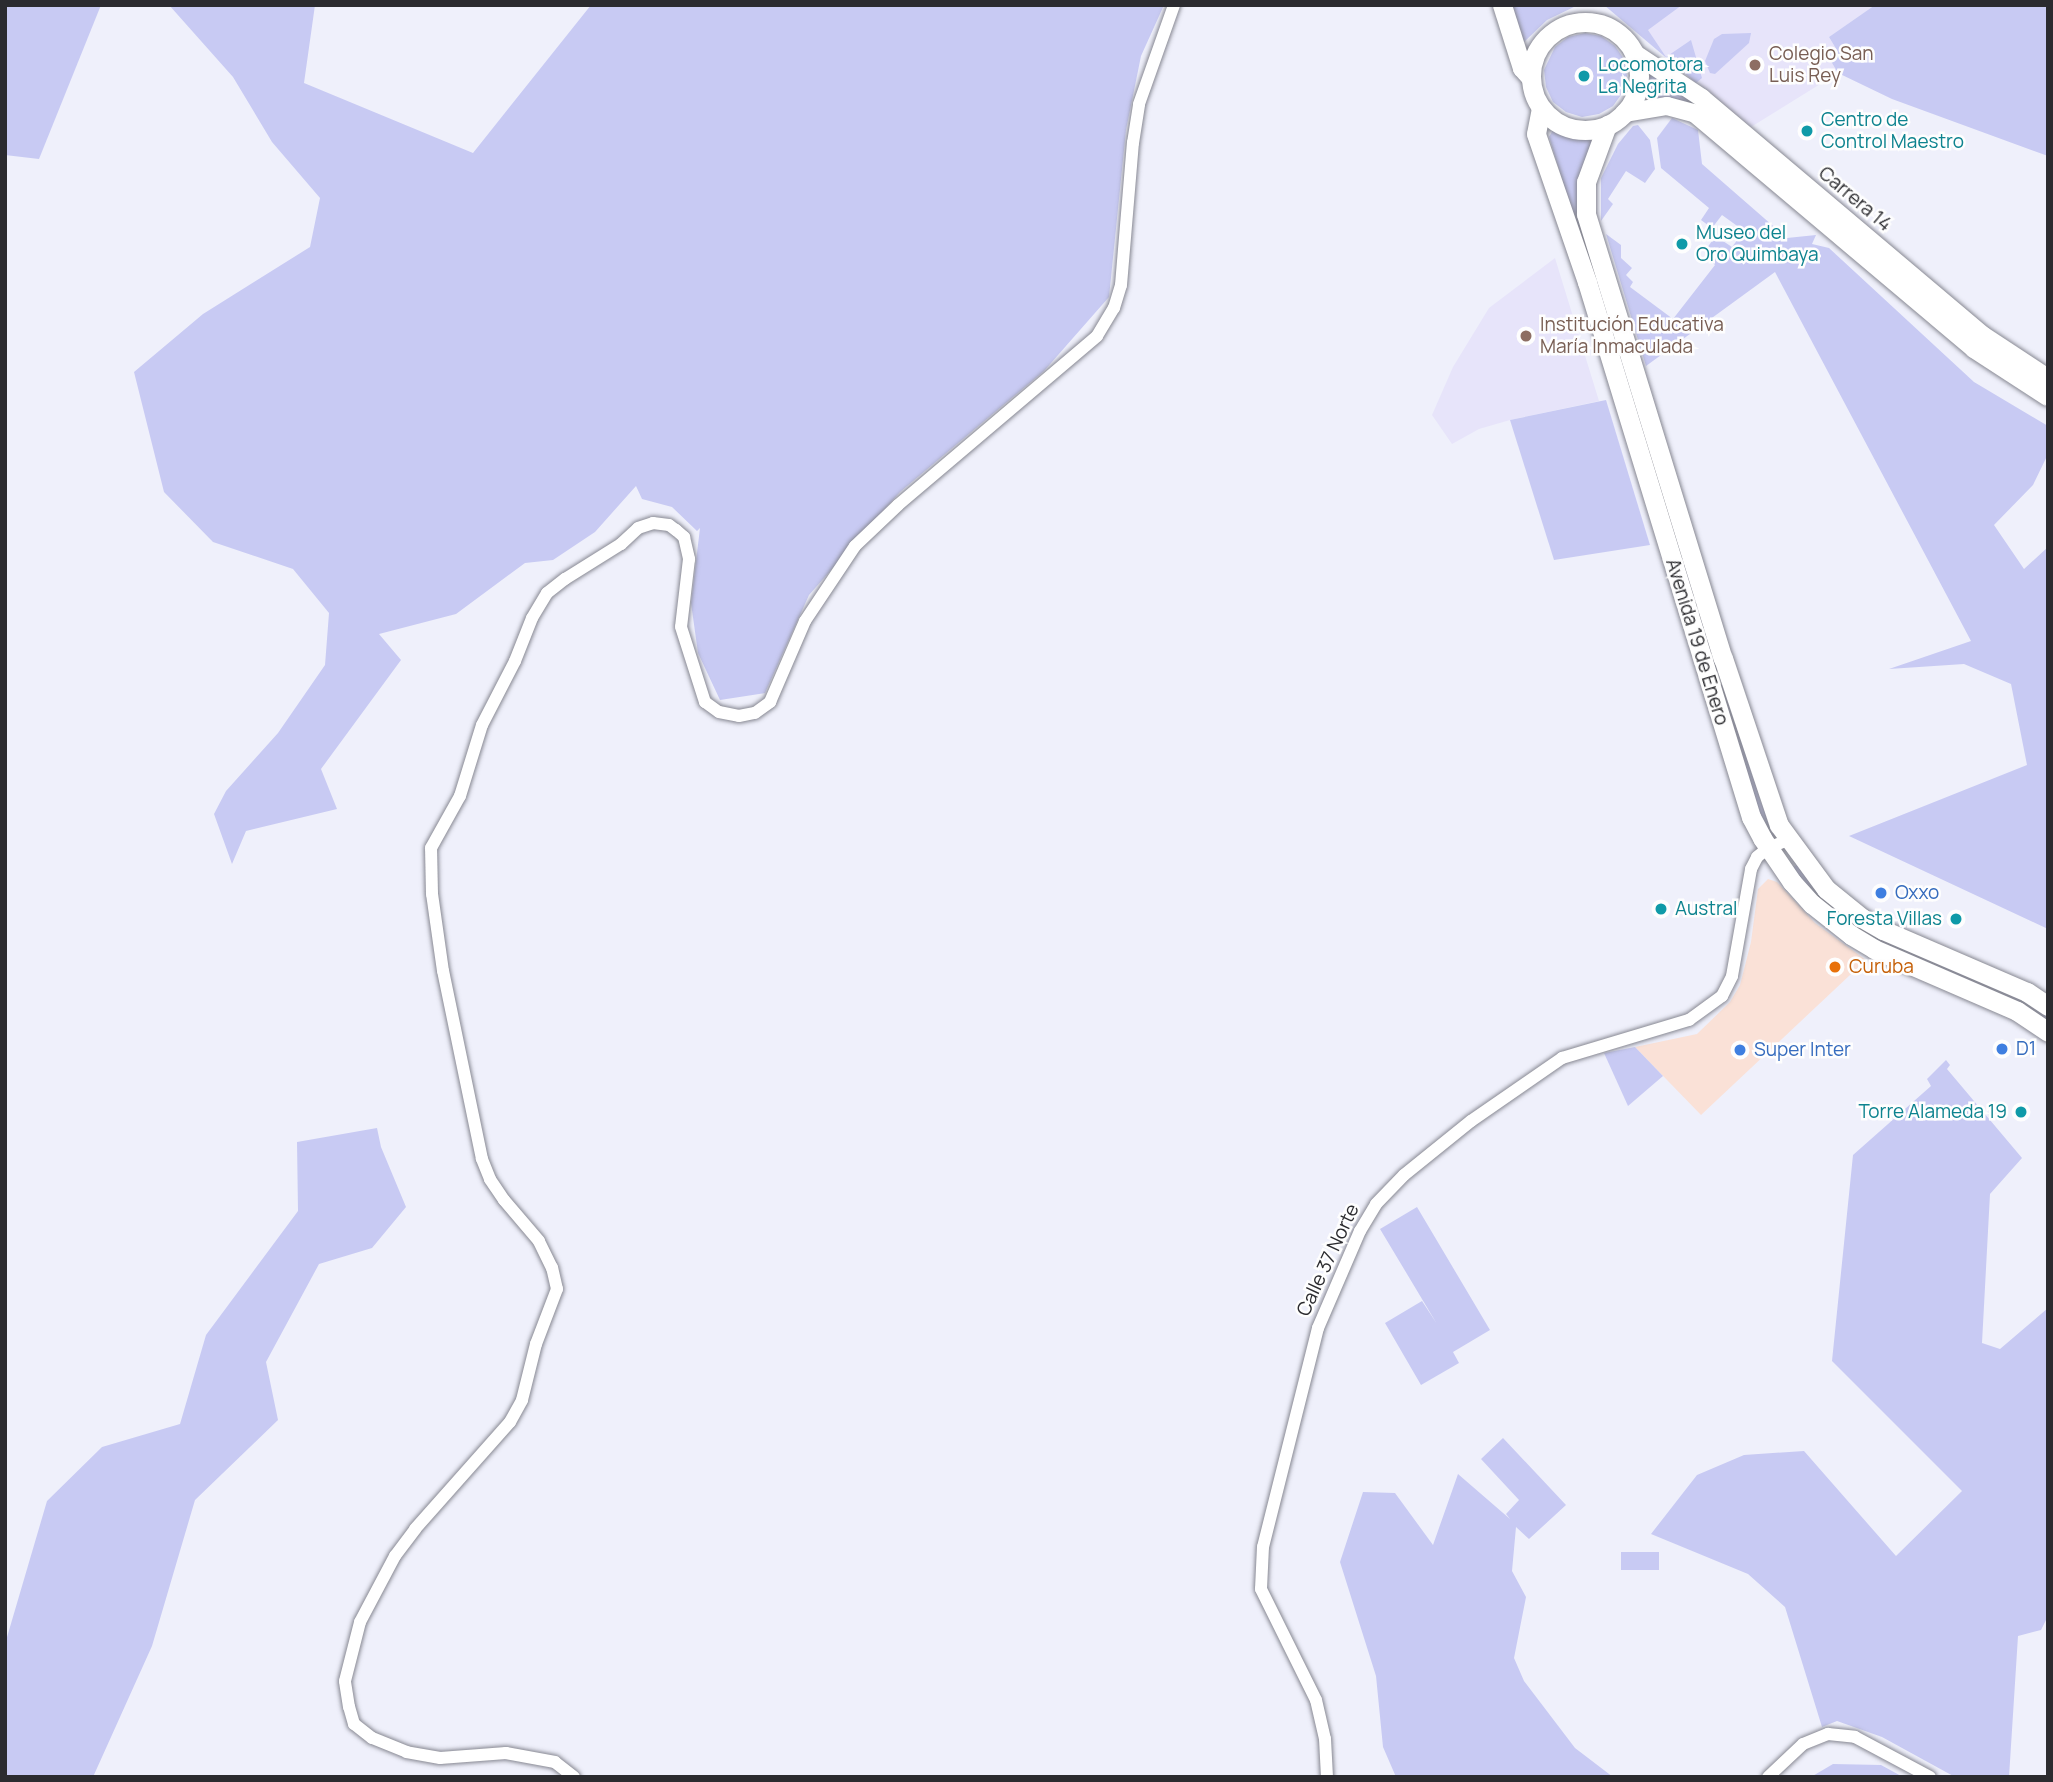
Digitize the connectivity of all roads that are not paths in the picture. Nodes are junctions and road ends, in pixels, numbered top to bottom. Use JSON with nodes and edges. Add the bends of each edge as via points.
{"nodes":[{"id":1,"x":1174,"y":5,"type":"edge"},
{"id":2,"x":1502,"y":5,"type":"edge"},
{"id":3,"x":1590,"y":5,"type":"edge"},
{"id":4,"x":1604,"y":25,"type":"junction"},
{"id":5,"x":1634,"y":53,"type":"junction"},
{"id":6,"x":1531,"y":78,"type":"junction"},
{"id":7,"x":1541,"y":108,"type":"junction"},
{"id":8,"x":1625,"y":113,"type":"junction"},
{"id":9,"x":1607,"y":125,"type":"junction"},
{"id":10,"x":2048,"y":378,"type":"edge"},
{"id":11,"x":2048,"y":397,"type":"edge"},
{"id":12,"x":1788,"y":840,"type":"junction"},
{"id":13,"x":1768,"y":848,"type":"junction"},
{"id":14,"x":2048,"y":1006,"type":"edge"},
{"id":15,"x":2048,"y":1032,"type":"edge"},
{"id":16,"x":574,"y":1777,"type":"edge"},
{"id":17,"x":1327,"y":1777,"type":"edge"},
{"id":18,"x":1768,"y":1777,"type":"edge"},
{"id":19,"x":1930,"y":1777,"type":"edge"}],
"edges":[{"from":1,"to":16,"type":"street","via":[[1139,104],[1121,285],[1097,336],[855,546],[805,621],[770,702],[755,713],[719,712],[705,702],[681,627],[689,559],[684,537],[669,525],[653,523],[638,528],[565,579],[547,593],[532,618],[482,725],[460,796],[431,848],[443,971],[482,1159],[504,1200],[539,1241],[557,1289],[522,1400],[510,1422],[395,1556],[360,1622],[345,1681],[355,1724],[372,1738],[407,1752],[440,1758],[506,1753],[555,1762]]},
{"from":2,"to":6,"type":"main road","via":[[1522,68]]},
{"from":3,"to":4,"type":"main road"},
{"from":4,"to":5,"type":"main road","via":[[1622,36]]},
{"from":4,"to":6,"type":"main road","via":[[1573,23],[1553,32],[1534,57]]},
{"from":5,"to":8,"type":"main road","via":[[1638,84]]},
{"from":5,"to":10,"type":"main road","name":"Carrera 14","via":[[1702,98],[1984,336]]},
{"from":6,"to":7,"type":"main road"},
{"from":7,"to":9,"type":"main road","via":[[1566,127],[1587,130]]},
{"from":7,"to":13,"type":"main road","name":"Avenida 19 de Enero","via":[[1536,134],[1587,282],[1752,817]]},
{"from":8,"to":9,"type":"main road"},
{"from":8,"to":11,"type":"main road","name":"Carrera 14","via":[[1667,106],[1694,113],[1974,349]]},
{"from":9,"to":12,"type":"main road","name":"Avenida 19 de Enero","via":[[1586,182],[1586,214],[1771,808]]},
{"from":12,"to":13,"type":"street"},
{"from":12,"to":14,"type":"main road","name":"Avenida 19 de Enero","via":[[1826,889],[1862,918],[2027,992]]},
{"from":13,"to":15,"type":"main road","name":"Avenida 19 de Enero","via":[[1812,904],[1850,935],[2017,1011]]},
{"from":13,"to":17,"type":"street","name":"Calle 37 Norte","via":[[1751,869],[1732,976],[1722,996],[1689,1020],[1562,1058],[1471,1121],[1404,1175],[1376,1203],[1360,1231],[1318,1328],[1263,1547],[1261,1589],[1316,1700]]},
{"from":18,"to":19,"type":"street","via":[[1803,1744],[1828,1734],[1855,1737]]}]}
